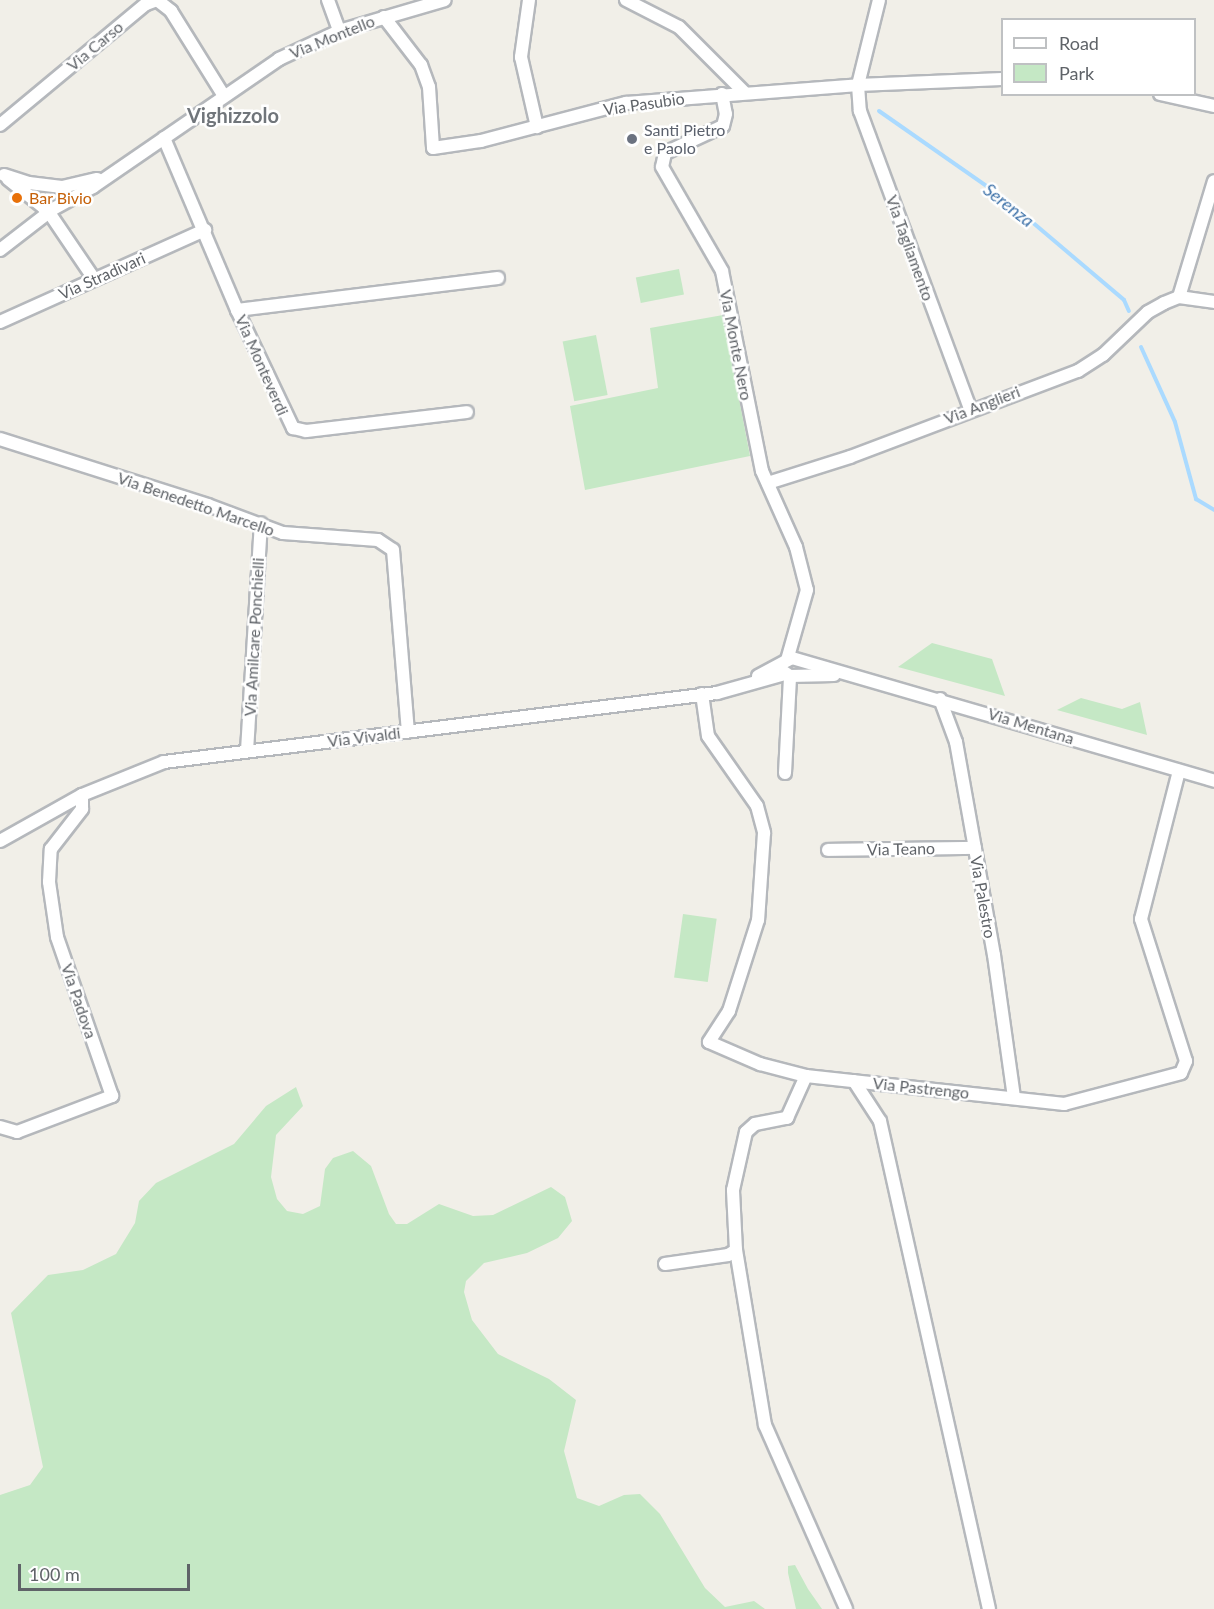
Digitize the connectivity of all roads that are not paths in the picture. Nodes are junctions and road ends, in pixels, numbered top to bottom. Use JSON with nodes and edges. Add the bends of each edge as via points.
{"nodes":[{"id":1,"x":328,"y":0,"type":"edge"},
{"id":2,"x":445,"y":0,"type":"edge"},
{"id":3,"x":529,"y":0,"type":"edge"},
{"id":4,"x":626,"y":0,"type":"edge"},
{"id":5,"x":879,"y":0,"type":"edge"},
{"id":6,"x":384,"y":16,"type":"junction"},
{"id":7,"x":339,"y":31,"type":"junction"},
{"id":8,"x":1001,"y":79,"type":"edge"},
{"id":9,"x":858,"y":85,"type":"junction"},
{"id":10,"x":745,"y":93,"type":"junction"},
{"id":11,"x":722,"y":94,"type":"junction"},
{"id":12,"x":225,"y":96,"type":"junction"},
{"id":13,"x":1169,"y":96,"type":"edge"},
{"id":14,"x":1214,"y":106,"type":"edge"},
{"id":15,"x":0,"y":125,"type":"edge"},
{"id":16,"x":537,"y":127,"type":"junction"},
{"id":17,"x":164,"y":138,"type":"junction"},
{"id":18,"x":2,"y":173,"type":"edge"},
{"id":19,"x":110,"y":175,"type":"junction"},
{"id":20,"x":1214,"y":181,"type":"edge"},
{"id":21,"x":50,"y":186,"type":"junction"},
{"id":22,"x":50,"y":209,"type":"junction"},
{"id":23,"x":205,"y":230,"type":"junction"},
{"id":24,"x":0,"y":250,"type":"edge"},
{"id":25,"x":498,"y":278,"type":"dead end"},
{"id":26,"x":94,"y":279,"type":"junction"},
{"id":27,"x":1179,"y":297,"type":"junction"},
{"id":28,"x":1214,"y":302,"type":"edge"},
{"id":29,"x":237,"y":310,"type":"junction"},
{"id":30,"x":0,"y":322,"type":"edge"},
{"id":31,"x":970,"y":409,"type":"junction"},
{"id":32,"x":467,"y":412,"type":"dead end"},
{"id":33,"x":0,"y":439,"type":"edge"},
{"id":34,"x":768,"y":483,"type":"junction"},
{"id":35,"x":261,"y":523,"type":"junction"},
{"id":36,"x":791,"y":660,"type":"junction"},
{"id":37,"x":790,"y":675,"type":"junction"},
{"id":38,"x":847,"y":675,"type":"junction"},
{"id":39,"x":744,"y":685,"type":"junction"},
{"id":40,"x":702,"y":694,"type":"junction"},
{"id":41,"x":940,"y":699,"type":"junction"},
{"id":42,"x":408,"y":731,"type":"junction"},
{"id":43,"x":247,"y":751,"type":"junction"},
{"id":44,"x":1179,"y":771,"type":"junction"},
{"id":45,"x":785,"y":773,"type":"dead end"},
{"id":46,"x":1214,"y":781,"type":"edge"},
{"id":47,"x":82,"y":795,"type":"junction"},
{"id":48,"x":0,"y":841,"type":"edge"},
{"id":49,"x":975,"y":848,"type":"junction"},
{"id":50,"x":828,"y":850,"type":"dead end"},
{"id":51,"x":806,"y":1076,"type":"junction"},
{"id":52,"x":854,"y":1082,"type":"junction"},
{"id":53,"x":1014,"y":1098,"type":"junction"},
{"id":54,"x":0,"y":1127,"type":"edge"},
{"id":55,"x":736,"y":1250,"type":"junction"},
{"id":56,"x":665,"y":1264,"type":"dead end"},
{"id":57,"x":846,"y":1609,"type":"edge"},
{"id":58,"x":989,"y":1609,"type":"edge"}],
"edges":[{"from":1,"to":7,"type":"street"},
{"from":2,"to":6,"type":"street","name":"Via Montello"},
{"from":3,"to":16,"type":"street","via":[[521,57]]},
{"from":4,"to":10,"type":"street","via":[[679,27]]},
{"from":5,"to":9,"type":"street"},
{"from":6,"to":7,"type":"street","name":"Via Montello"},
{"from":6,"to":16,"type":"street","name":"Via Pasubio","via":[[421,65],[429,87],[433,148]]},
{"from":7,"to":12,"type":"street","name":"Via Montello","via":[[279,59]]},
{"from":8,"to":9,"type":"street","name":"Via Pasubio"},
{"from":9,"to":10,"type":"street","name":"Via Pasubio"},
{"from":9,"to":31,"type":"street","name":"Via Tagliamento","via":[[860,111]]},
{"from":10,"to":11,"type":"street","name":"Via Pasubio"},
{"from":11,"to":16,"type":"street","name":"Via Pasubio","via":[[626,104]]},
{"from":11,"to":34,"type":"street","name":"Via Monte Nero","via":[[726,114],[723,126],[665,153],[662,167],[722,271],[762,471]]},
{"from":12,"to":15,"type":"street","name":"Via Carso","via":[[171,11],[157,0],[146,4]]},
{"from":12,"to":17,"type":"street","name":"Via Montello"},
{"from":13,"to":14,"type":"street"},
{"from":17,"to":19,"type":"street","name":"Via Montello"},
{"from":17,"to":23,"type":"street","name":"Via Monteverdi"},
{"from":18,"to":21,"type":"street","name":"Via Montello"},
{"from":18,"to":22,"type":"street","name":"Via Montello"},
{"from":19,"to":21,"type":"street","name":"Via Montello","via":[[79,184]]},
{"from":19,"to":22,"type":"street","name":"Via Montello"},
{"from":20,"to":27,"type":"street"},
{"from":21,"to":22,"type":"street","via":[[62,196]]},
{"from":21,"to":22,"type":"street","via":[[38,194]]},
{"from":22,"to":24,"type":"street"},
{"from":22,"to":26,"type":"street"},
{"from":23,"to":26,"type":"street","name":"Via Stradivari"},
{"from":23,"to":29,"type":"street","name":"Via Monteverdi"},
{"from":25,"to":29,"type":"street"},
{"from":26,"to":30,"type":"street","name":"Via Stradivari"},
{"from":27,"to":28,"type":"street"},
{"from":27,"to":31,"type":"street","name":"Via Anglieri","via":[[1148,312],[1103,355],[1078,371]]},
{"from":29,"to":32,"type":"street","name":"Via Monteverdi","via":[[293,428],[306,431]]},
{"from":31,"to":34,"type":"street","name":"Via Anglieri","via":[[850,457]]},
{"from":33,"to":35,"type":"street","name":"Via Benedetto Marcello"},
{"from":34,"to":36,"type":"street","name":"Via Monte Nero","via":[[796,547],[807,590],[793,637]]},
{"from":35,"to":42,"type":"street","name":"Via Benedetto Marcello","via":[[283,533],[378,540],[393,550]]},
{"from":35,"to":43,"type":"street","name":"Via Amilcare Ponchielli"},
{"from":36,"to":37,"type":"street","name":"Via Monte Nero"},
{"from":36,"to":38,"type":"street","name":"Via Mentana"},
{"from":36,"to":39,"type":"street","name":"Via Vivaldi"},
{"from":37,"to":38,"type":"street","name":"Via Mentana"},
{"from":37,"to":39,"type":"street","name":"Via Vivaldi"},
{"from":37,"to":45,"type":"street"},
{"from":38,"to":41,"type":"street","name":"Via Mentana"},
{"from":39,"to":40,"type":"street","name":"Via Vivaldi"},
{"from":40,"to":42,"type":"street","name":"Via Vivaldi"},
{"from":40,"to":51,"type":"street","via":[[708,736],[757,806],[764,833],[758,920],[729,1011],[709,1042],[760,1064]]},
{"from":41,"to":44,"type":"street","name":"Via Mentana"},
{"from":41,"to":49,"type":"street","name":"Via Palestro","via":[[956,742]]},
{"from":42,"to":43,"type":"street","name":"Via Vivaldi"},
{"from":43,"to":47,"type":"street","name":"Via Vivaldi","via":[[164,762]]},
{"from":44,"to":46,"type":"street","name":"Via Mentana"},
{"from":44,"to":53,"type":"street","name":"Via Pastrengo","via":[[1141,919],[1186,1061],[1181,1073],[1064,1104]]},
{"from":47,"to":48,"type":"street","name":"Via Vivaldi"},
{"from":47,"to":54,"type":"street","name":"Via Padova","via":[[82,809],[51,849],[49,882],[57,938],[112,1096],[17,1132]]},
{"from":49,"to":50,"type":"street","name":"Via Teano"},
{"from":49,"to":53,"type":"street","name":"Via Palestro"},
{"from":51,"to":52,"type":"street"},
{"from":51,"to":55,"type":"street","via":[[787,1118],[754,1124],[746,1132],[733,1190]]},
{"from":52,"to":53,"type":"street","name":"Via Pastrengo"},
{"from":52,"to":58,"type":"street","name":"Via Pastrengo","via":[[880,1121]]},
{"from":55,"to":56,"type":"street","via":[[728,1256]]},
{"from":55,"to":57,"type":"street","via":[[765,1425]]}]}
